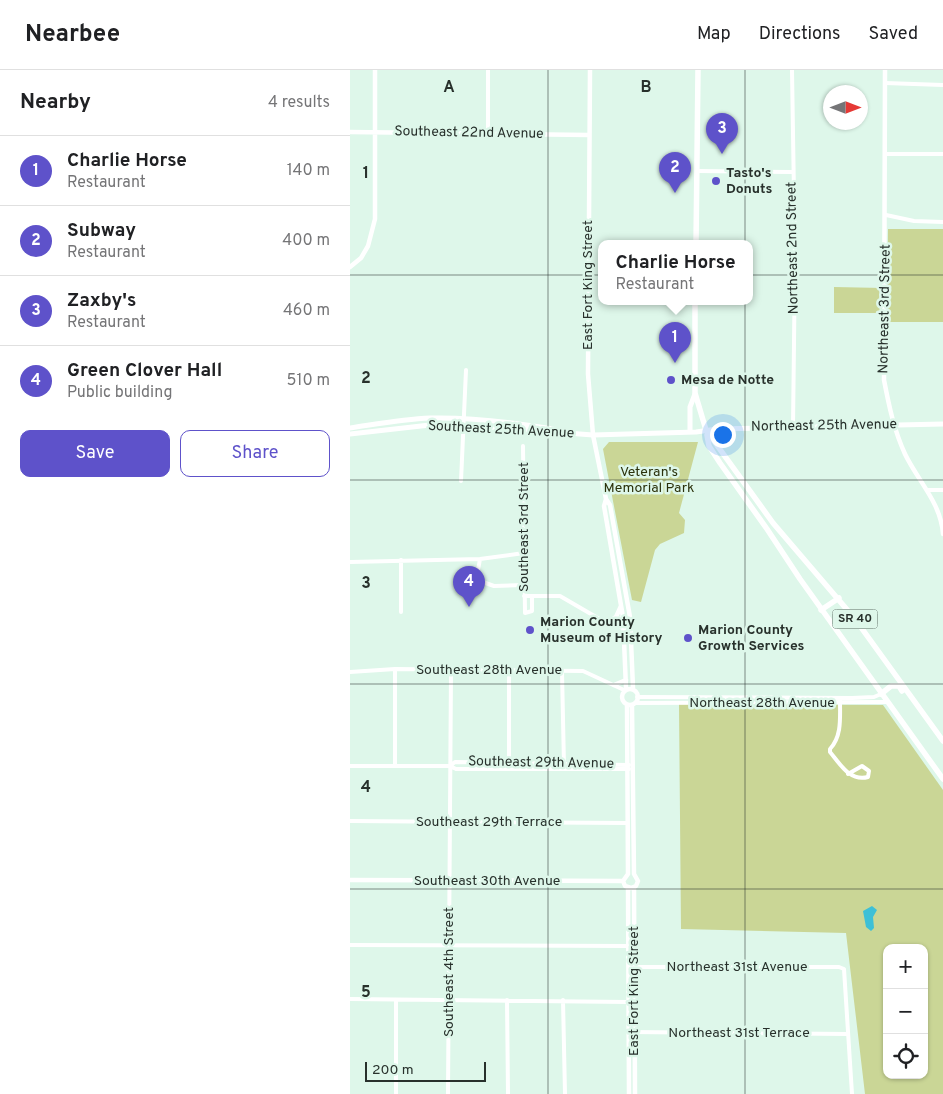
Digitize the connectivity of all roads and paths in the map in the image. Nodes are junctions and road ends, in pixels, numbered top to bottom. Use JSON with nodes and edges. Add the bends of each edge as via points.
{"nodes":[{"id":1,"x":375,"y":70,"type":"edge"},
{"id":2,"x":488,"y":70,"type":"edge"},
{"id":3,"x":590,"y":70,"type":"edge"},
{"id":4,"x":698,"y":70,"type":"edge"},
{"id":5,"x":792,"y":70,"type":"edge"},
{"id":6,"x":885,"y":70,"type":"edge"},
{"id":7,"x":885,"y":83,"type":"junction"},
{"id":8,"x":943,"y":85,"type":"edge"},
{"id":9,"x":350,"y":132,"type":"edge"},
{"id":10,"x":374,"y":132,"type":"junction"},
{"id":11,"x":488,"y":134,"type":"junction"},
{"id":12,"x":589,"y":135,"type":"junction"},
{"id":13,"x":885,"y":154,"type":"junction"},
{"id":14,"x":943,"y":154,"type":"edge"},
{"id":15,"x":697,"y":171,"type":"junction"},
{"id":16,"x":792,"y":172,"type":"junction"},
{"id":17,"x":886,"y":215,"type":"junction"},
{"id":18,"x":943,"y":222,"type":"edge"},
{"id":19,"x":696,"y":240,"type":"edge"},
{"id":20,"x":350,"y":267,"type":"edge"},
{"id":21,"x":695,"y":305,"type":"edge"},
{"id":22,"x":466,"y":370,"type":"dead end"},
{"id":23,"x":695,"y":393,"type":"junction"},
{"id":24,"x":463,"y":418,"type":"junction"},
{"id":25,"x":892,"y":424,"type":"junction"},
{"id":26,"x":943,"y":424,"type":"edge"},
{"id":27,"x":463,"y":425,"type":"junction"},
{"id":28,"x":793,"y":426,"type":"junction"},
{"id":29,"x":350,"y":428,"type":"edge"},
{"id":30,"x":731,"y":428,"type":"junction"},
{"id":31,"x":706,"y":430,"type":"junction"},
{"id":32,"x":690,"y":432,"type":"junction"},
{"id":33,"x":350,"y":434,"type":"edge"},
{"id":34,"x":593,"y":435,"type":"junction"},
{"id":35,"x":523,"y":446,"type":"dead end"},
{"id":36,"x":719,"y":449,"type":"junction"},
{"id":37,"x":461,"y":481,"type":"dead end"},
{"id":38,"x":928,"y":490,"type":"junction"},
{"id":39,"x":943,"y":490,"type":"edge"},
{"id":40,"x":606,"y":499,"type":"junction"},
{"id":41,"x":943,"y":534,"type":"edge"},
{"id":42,"x":524,"y":553,"type":"junction"},
{"id":43,"x":480,"y":558,"type":"junction"},
{"id":44,"x":401,"y":560,"type":"junction"},
{"id":45,"x":350,"y":562,"type":"edge"},
{"id":46,"x":524,"y":584,"type":"junction"},
{"id":47,"x":524,"y":596,"type":"junction"},
{"id":48,"x":532,"y":596,"type":"junction"},
{"id":49,"x":839,"y":598,"type":"junction"},
{"id":50,"x":621,"y":603,"type":"junction"},
{"id":51,"x":822,"y":610,"type":"junction"},
{"id":52,"x":401,"y":612,"type":"dead end"},
{"id":53,"x":623,"y":617,"type":"junction"},
{"id":54,"x":630,"y":617,"type":"junction"},
{"id":55,"x":612,"y":620,"type":"junction"},
{"id":56,"x":624,"y":629,"type":"junction"},
{"id":57,"x":395,"y":670,"type":"junction"},
{"id":58,"x":452,"y":670,"type":"junction"},
{"id":59,"x":562,"y":670,"type":"junction"},
{"id":60,"x":509,"y":671,"type":"junction"},
{"id":61,"x":350,"y":672,"type":"edge"},
{"id":62,"x":626,"y":680,"type":"junction"},
{"id":63,"x":614,"y":685,"type":"junction"},
{"id":64,"x":633,"y":688,"type":"junction"},
{"id":65,"x":625,"y":689,"type":"junction"},
{"id":66,"x":881,"y":694,"type":"junction"},
{"id":67,"x":840,"y":701,"type":"junction"},
{"id":68,"x":887,"y":702,"type":"junction"},
{"id":69,"x":633,"y":703,"type":"junction"},
{"id":70,"x":934,"y":728,"type":"junction"},
{"id":71,"x":943,"y":741,"type":"edge"},
{"id":72,"x":509,"y":762,"type":"junction"},
{"id":73,"x":564,"y":764,"type":"junction"},
{"id":74,"x":350,"y":766,"type":"edge"},
{"id":75,"x":394,"y":766,"type":"junction"},
{"id":76,"x":450,"y":766,"type":"junction"},
{"id":77,"x":627,"y":767,"type":"junction"},
{"id":78,"x":633,"y":767,"type":"junction"},
{"id":79,"x":564,"y":769,"type":"junction"},
{"id":80,"x":848,"y":774,"type":"junction"},
{"id":81,"x":943,"y":779,"type":"edge"},
{"id":82,"x":350,"y":821,"type":"edge"},
{"id":83,"x":449,"y":822,"type":"junction"},
{"id":84,"x":627,"y":823,"type":"junction"},
{"id":85,"x":631,"y":874,"type":"junction"},
{"id":86,"x":350,"y":880,"type":"edge"},
{"id":87,"x":449,"y":881,"type":"junction"},
{"id":88,"x":623,"y":881,"type":"junction"},
{"id":89,"x":634,"y":887,"type":"junction"},
{"id":90,"x":628,"y":888,"type":"junction"},
{"id":91,"x":450,"y":944,"type":"junction"},
{"id":92,"x":350,"y":945,"type":"edge"},
{"id":93,"x":629,"y":946,"type":"junction"},
{"id":94,"x":631,"y":967,"type":"junction"},
{"id":95,"x":449,"y":998,"type":"junction"},
{"id":96,"x":350,"y":999,"type":"edge"},
{"id":97,"x":396,"y":1000,"type":"junction"},
{"id":98,"x":507,"y":1000,"type":"junction"},
{"id":99,"x":563,"y":1000,"type":"junction"},
{"id":100,"x":629,"y":1002,"type":"junction"},
{"id":101,"x":632,"y":1032,"type":"junction"},
{"id":102,"x":848,"y":1034,"type":"junction"},
{"id":103,"x":396,"y":1094,"type":"edge"},
{"id":104,"x":448,"y":1094,"type":"edge"},
{"id":105,"x":508,"y":1094,"type":"edge"},
{"id":106,"x":565,"y":1094,"type":"edge"},
{"id":107,"x":629,"y":1094,"type":"edge"},
{"id":108,"x":636,"y":1094,"type":"edge"},
{"id":109,"x":852,"y":1094,"type":"edge"}],
"edges":[{"from":1,"to":10,"type":"street"},
{"from":2,"to":11,"type":"street"},
{"from":3,"to":12,"type":"street","name":"East Fort King Street"},
{"from":4,"to":15,"type":"main road"},
{"from":5,"to":16,"type":"street","name":"Northeast 2nd Street"},
{"from":6,"to":7,"type":"street","name":"Northeast 3rd Street"},
{"from":7,"to":8,"type":"street"},
{"from":7,"to":13,"type":"street","name":"Northeast 3rd Street"},
{"from":9,"to":10,"type":"street","name":"Southeast 22nd Avenue"},
{"from":10,"to":11,"type":"street","name":"Southeast 22nd Avenue"},
{"from":10,"to":20,"type":"street","via":[[373,232],[361,258]]},
{"from":11,"to":12,"type":"street","name":"Southeast 22nd Avenue"},
{"from":12,"to":34,"type":"street","name":"East Fort King Street","via":[[587,342]]},
{"from":13,"to":14,"type":"street"},
{"from":13,"to":17,"type":"street","name":"Northeast 3rd Street"},
{"from":15,"to":16,"type":"street"},
{"from":15,"to":19,"type":"main road"},
{"from":16,"to":28,"type":"street","name":"Northeast 2nd Street","via":[[795,258]]},
{"from":17,"to":18,"type":"street","via":[[914,222]]},
{"from":17,"to":25,"type":"street","name":"Northeast 3rd Street","via":[[884,380]]},
{"from":21,"to":23,"type":"main road","number":"SR 40"},
{"from":22,"to":24,"type":"street"},
{"from":23,"to":31,"type":"main road","number":"SR 40"},
{"from":23,"to":32,"type":"main road","via":[[690,407]]},
{"from":24,"to":27,"type":"street"},
{"from":24,"to":29,"type":"main road","name":"Southeast 25th Avenue","via":[[430,418]]},
{"from":24,"to":34,"type":"main road","name":"Southeast 25th Avenue"},
{"from":25,"to":26,"type":"main road","name":"Northeast 25th Avenue"},
{"from":25,"to":28,"type":"main road","name":"Northeast 25th Avenue"},
{"from":25,"to":38,"type":"street","name":"Northeast 3rd Street","via":[[906,456]]},
{"from":27,"to":33,"type":"main road","name":"Southeast 25th Avenue","via":[[430,425]]},
{"from":27,"to":34,"type":"main road","name":"Southeast 25th Avenue"},
{"from":27,"to":37,"type":"street"},
{"from":28,"to":30,"type":"main road","name":"Northeast 25th Avenue"},
{"from":30,"to":31,"type":"main road","name":"Northeast 25th Avenue"},
{"from":30,"to":36,"type":"main road","via":[[722,434]]},
{"from":31,"to":32,"type":"main road","name":"Southeast 25th Avenue"},
{"from":31,"to":36,"type":"main road","number":"SR 40"},
{"from":31,"to":51,"type":"main road","number":"SR 40","via":[[709,446]]},
{"from":32,"to":34,"type":"main road","name":"Southeast 25th Avenue"},
{"from":34,"to":40,"type":"street","name":"East Fort King Street"},
{"from":35,"to":42,"type":"street","name":"Southeast 3rd Street"},
{"from":36,"to":49,"type":"main road","number":"SR 40","via":[[773,523]]},
{"from":38,"to":39,"type":"street"},
{"from":38,"to":41,"type":"street","name":"Northeast 3rd Street","via":[[943,524]]},
{"from":40,"to":50,"type":"street","name":"East Fort King Street","via":[[604,506]]},
{"from":40,"to":54,"type":"street","name":"East Fort King Street","via":[[610,505]]},
{"from":42,"to":43,"type":"street"},
{"from":42,"to":46,"type":"street","name":"Southeast 3rd Street"},
{"from":43,"to":44,"type":"street"},
{"from":43,"to":46,"type":"street","via":[[477,576],[480,581],[494,586]]},
{"from":44,"to":45,"type":"street"},
{"from":44,"to":52,"type":"street"},
{"from":46,"to":47,"type":"street","name":"Southeast 3rd Street"},
{"from":47,"to":48,"type":"street"},
{"from":47,"to":48,"type":"street","name":"Southeast 3rd Street","via":[[525,613],[532,611]]},
{"from":48,"to":55,"type":"street","via":[[560,596],[592,617]]},
{"from":49,"to":51,"type":"main road"},
{"from":49,"to":70,"type":"main road","number":"SR 40"},
{"from":50,"to":53,"type":"street","name":"East Fort King Street"},
{"from":50,"to":55,"type":"street","via":[[619,613]]},
{"from":51,"to":66,"type":"main road","number":"SR 40"},
{"from":53,"to":54,"type":"street"},
{"from":53,"to":55,"type":"street"},
{"from":53,"to":56,"type":"street","name":"East Fort King Street"},
{"from":54,"to":64,"type":"street","name":"East Fort King Street"},
{"from":55,"to":56,"type":"street"},
{"from":56,"to":62,"type":"street","name":"East Fort King Street"},
{"from":57,"to":58,"type":"street","name":"Southeast 28th Avenue"},
{"from":57,"to":61,"type":"street","name":"Southeast 28th Avenue"},
{"from":57,"to":75,"type":"street"},
{"from":58,"to":60,"type":"street","name":"Southeast 28th Avenue"},
{"from":58,"to":76,"type":"street","name":"Southeast 4th Street"},
{"from":59,"to":60,"type":"street","name":"Southeast 28th Avenue"},
{"from":59,"to":63,"type":"street","name":"Southeast 28th Avenue","via":[[583,670]]},
{"from":59,"to":73,"type":"street"},
{"from":60,"to":72,"type":"street"},
{"from":62,"to":63,"type":"street"},
{"from":62,"to":65,"type":"street","name":"East Fort King Street"},
{"from":63,"to":65,"type":"street","name":"Southeast 28th Avenue"},
{"from":64,"to":65,"type":"street"},
{"from":64,"to":69,"type":"street"},
{"from":65,"to":69,"type":"street","name":"East Fort King Street","via":[[622,699]]},
{"from":66,"to":67,"type":"street","name":"Northeast 28th Avenue"},
{"from":66,"to":68,"type":"main road","number":"SR 40"},
{"from":66,"to":70,"type":"main road","via":[[891,686],[899,686],[927,724]]},
{"from":67,"to":68,"type":"street","name":"Northeast 28th Avenue"},
{"from":67,"to":69,"type":"street","name":"Northeast 28th Avenue"},
{"from":67,"to":80,"type":"street","via":[[837,741],[830,748]]},
{"from":68,"to":81,"type":"main road","number":"SR 40"},
{"from":69,"to":77,"type":"street","name":"East Fort King Street"},
{"from":69,"to":78,"type":"street","name":"East Fort King Street"},
{"from":70,"to":71,"type":"main road","number":"SR 40"},
{"from":72,"to":73,"type":"street","name":"Southeast 29th Avenue"},
{"from":72,"to":76,"type":"street","name":"Southeast 29th Avenue","via":[[455,762]]},
{"from":73,"to":77,"type":"street","name":"Southeast 29th Avenue"},
{"from":73,"to":79,"type":"street"},
{"from":74,"to":75,"type":"street","name":"Southeast 29th Avenue"},
{"from":75,"to":76,"type":"street","name":"Southeast 29th Avenue"},
{"from":76,"to":79,"type":"street","name":"Southeast 29th Avenue","via":[[456,769]]},
{"from":76,"to":83,"type":"street","name":"Southeast 4th Street"},
{"from":77,"to":78,"type":"street","name":"Southeast 29th Avenue"},
{"from":77,"to":79,"type":"street","name":"Southeast 29th Avenue"},
{"from":77,"to":84,"type":"street","name":"East Fort King Street"},
{"from":78,"to":85,"type":"street","name":"East Fort King Street"},
{"from":80,"to":80,"type":"street","via":[[862,766],[869,771],[868,777],[864,778]]},
{"from":82,"to":83,"type":"street","name":"Southeast 29th Terrace"},
{"from":83,"to":84,"type":"street","name":"Southeast 29th Terrace"},
{"from":83,"to":87,"type":"street","name":"Southeast 4th Street"},
{"from":84,"to":85,"type":"street","name":"East Fort King Street"},
{"from":85,"to":88,"type":"street"},
{"from":85,"to":89,"type":"street","name":"East Fort King Street","via":[[638,881]]},
{"from":86,"to":87,"type":"street","name":"Southeast 30th Avenue"},
{"from":87,"to":88,"type":"street","name":"Southeast 30th Avenue"},
{"from":87,"to":91,"type":"street","name":"Southeast 4th Street"},
{"from":88,"to":90,"type":"street"},
{"from":89,"to":90,"type":"street"},
{"from":89,"to":94,"type":"street","name":"East Fort King Street"},
{"from":90,"to":93,"type":"street","name":"East Fort King Street"},
{"from":91,"to":92,"type":"street"},
{"from":91,"to":93,"type":"street"},
{"from":91,"to":95,"type":"street","name":"Southeast 4th Street"},
{"from":93,"to":94,"type":"street","name":"East Fort King Street"},
{"from":94,"to":100,"type":"street","name":"East Fort King Street"},
{"from":94,"to":101,"type":"street","name":"East Fort King Street"},
{"from":94,"to":102,"type":"street","name":"Northeast 31st Avenue","via":[[839,967],[844,969]]},
{"from":95,"to":97,"type":"street"},
{"from":95,"to":98,"type":"street"},
{"from":95,"to":104,"type":"street","name":"Southeast 4th Street"},
{"from":96,"to":97,"type":"street"},
{"from":97,"to":103,"type":"street"},
{"from":98,"to":99,"type":"street"},
{"from":98,"to":105,"type":"street"},
{"from":99,"to":100,"type":"street"},
{"from":99,"to":106,"type":"street"},
{"from":100,"to":101,"type":"street","name":"East Fort King Street"},
{"from":101,"to":102,"type":"street","name":"Northeast 31st Terrace"},
{"from":101,"to":107,"type":"street","name":"East Fort King Street"},
{"from":101,"to":108,"type":"street","name":"East Fort King Street"},
{"from":102,"to":109,"type":"street"},
{"from":107,"to":108,"type":"street","name":"East Fort King Street"}]}
